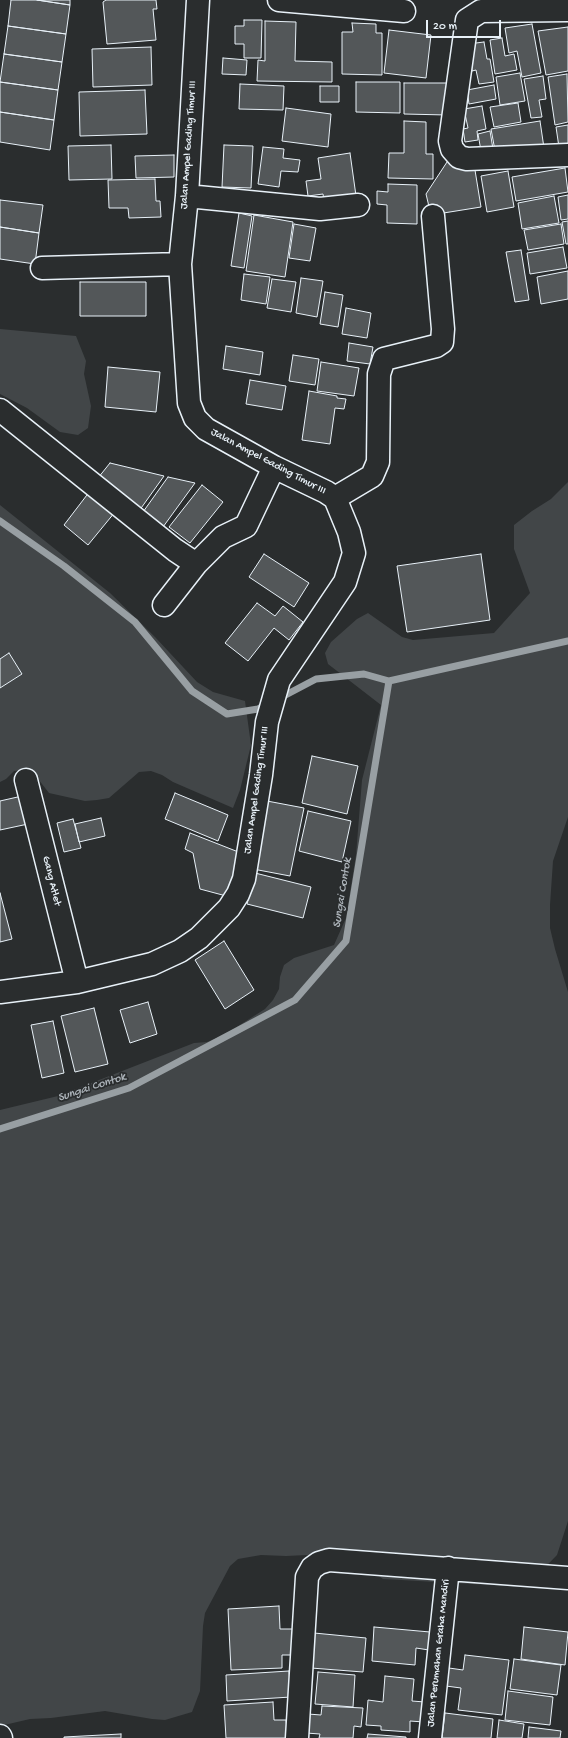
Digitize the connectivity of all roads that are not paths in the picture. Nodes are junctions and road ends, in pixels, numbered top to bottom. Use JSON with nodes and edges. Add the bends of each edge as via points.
{"nodes":[{"id":1,"x":198,"y":0,"type":"edge"},
{"id":2,"x":279,"y":0,"type":"edge"},
{"id":3,"x":568,"y":10,"type":"edge"},
{"id":4,"x":404,"y":11,"type":"dead end"},
{"id":5,"x":568,"y":156,"type":"edge"},
{"id":6,"x":187,"y":196,"type":"junction"},
{"id":7,"x":358,"y":205,"type":"dead end"},
{"id":8,"x":433,"y":216,"type":"dead end"},
{"id":9,"x":180,"y":264,"type":"junction"},
{"id":10,"x":42,"y":268,"type":"dead end"},
{"id":11,"x":0,"y":410,"type":"edge"},
{"id":12,"x":274,"y":468,"type":"junction"},
{"id":13,"x":335,"y":498,"type":"junction"},
{"id":14,"x":196,"y":564,"type":"junction"},
{"id":15,"x":164,"y":606,"type":"dead end"},
{"id":16,"x":26,"y":780,"type":"dead end"},
{"id":17,"x":77,"y":982,"type":"junction"},
{"id":18,"x":0,"y":992,"type":"edge"},
{"id":19,"x":448,"y":1568,"type":"junction"},
{"id":20,"x":568,"y":1578,"type":"edge"},
{"id":21,"x":297,"y":1738,"type":"edge"},
{"id":22,"x":430,"y":1738,"type":"edge"}],
"edges":[{"from":1,"to":6,"type":"street","name":"Jalan Ampel Gading Timur III"},
{"from":2,"to":4,"type":"street"},
{"from":3,"to":5,"type":"street","via":[[481,11],[467,20],[450,141],[452,150],[459,157],[467,159]]},
{"from":6,"to":7,"type":"street","via":[[320,209]]},
{"from":6,"to":9,"type":"street","name":"Jalan Ampel Gading Timur III"},
{"from":8,"to":13,"type":"street","via":[[442,342],[436,346],[384,359],[379,374],[378,462],[372,476]]},
{"from":9,"to":10,"type":"street"},
{"from":9,"to":12,"type":"street","name":"Jalan Ampel Gading Timur III","via":[[187,383],[189,403],[195,418],[206,429]]},
{"from":11,"to":14,"type":"street"},
{"from":12,"to":13,"type":"street","name":"Jalan Ampel Gading Timur III"},
{"from":12,"to":14,"type":"street","via":[[246,526],[223,537]]},
{"from":13,"to":17,"type":"street","name":"Jalan Ampel Gading Timur III","via":[[349,532],[354,553],[345,582],[279,680],[267,722],[244,878],[238,894],[229,908],[199,938],[180,951],[152,964]]},
{"from":14,"to":15,"type":"street"},
{"from":16,"to":17,"type":"street","name":"Gang Atlet"},
{"from":17,"to":18,"type":"street","name":"Jalan Ampel Gading Timur III"},
{"from":19,"to":20,"type":"street","name":"Jalan Perumahan Graha Mandiri"},
{"from":19,"to":21,"type":"street","name":"Jalan Perumahan Graha Mandiri","via":[[329,1560],[312,1568],[307,1577]]},
{"from":19,"to":22,"type":"street","name":"Jalan Perumahan Graha Mandiri"}]}
